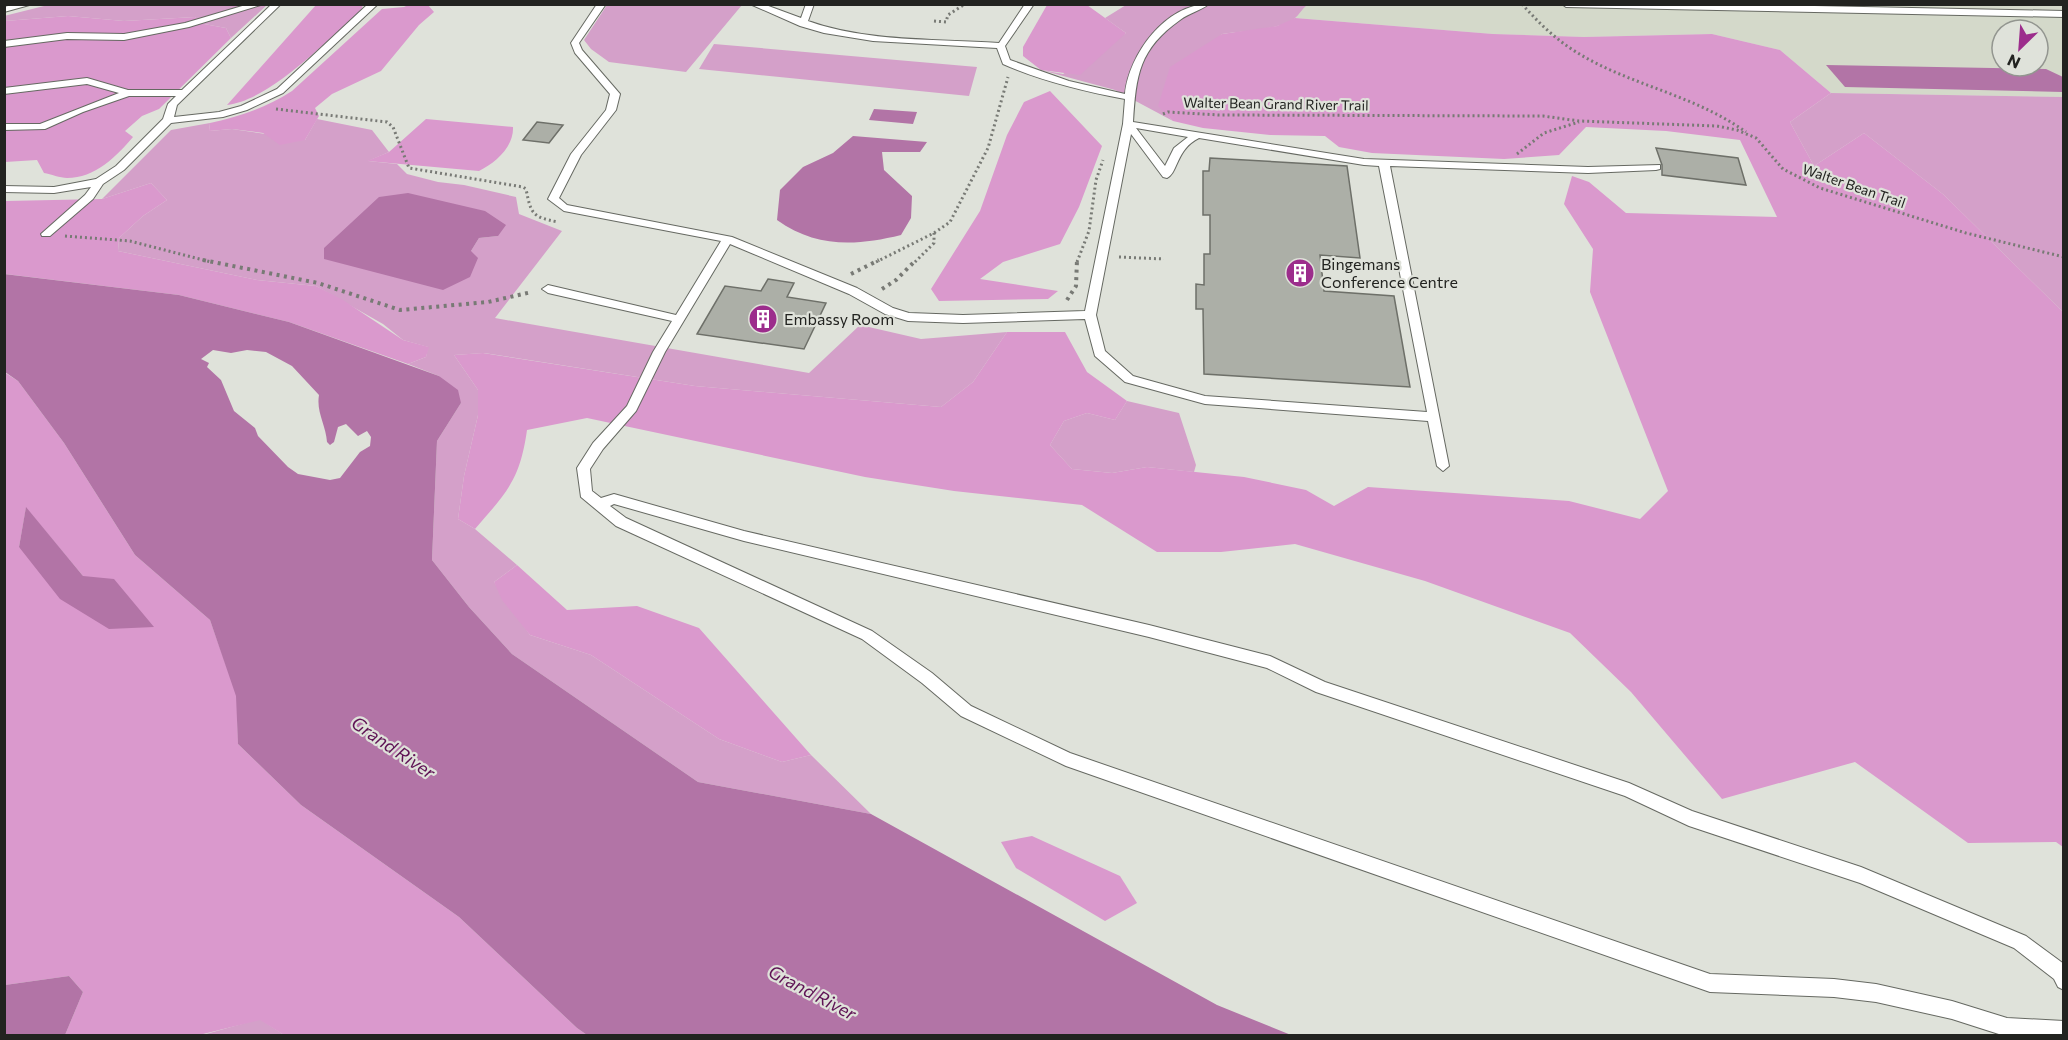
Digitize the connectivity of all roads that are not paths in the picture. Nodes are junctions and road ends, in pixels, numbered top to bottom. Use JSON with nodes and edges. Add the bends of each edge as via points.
{"nodes":[{"id":1,"x":29,"y":4,"type":"edge"},
{"id":2,"x":260,"y":4,"type":"edge"},
{"id":3,"x":277,"y":4,"type":"edge"},
{"id":4,"x":374,"y":4,"type":"edge"},
{"id":5,"x":602,"y":4,"type":"edge"},
{"id":6,"x":754,"y":4,"type":"edge"},
{"id":7,"x":810,"y":4,"type":"edge"},
{"id":8,"x":1030,"y":4,"type":"edge"},
{"id":9,"x":1205,"y":4,"type":"edge"},
{"id":10,"x":1566,"y":4,"type":"edge"},
{"id":11,"x":4,"y":10,"type":"edge"},
{"id":12,"x":2064,"y":14,"type":"edge"},
{"id":13,"x":803,"y":24,"type":"junction"},
{"id":14,"x":4,"y":44,"type":"edge"},
{"id":15,"x":1000,"y":46,"type":"junction"},
{"id":16,"x":4,"y":91,"type":"edge"},
{"id":17,"x":128,"y":93,"type":"junction"},
{"id":18,"x":184,"y":93,"type":"junction"},
{"id":19,"x":1128,"y":96,"type":"junction"},
{"id":20,"x":168,"y":120,"type":"junction"},
{"id":21,"x":1128,"y":124,"type":"junction"},
{"id":22,"x":4,"y":127,"type":"edge"},
{"id":23,"x":1199,"y":134,"type":"junction"},
{"id":24,"x":1384,"y":163,"type":"junction"},
{"id":25,"x":1656,"y":167,"type":"dead end"},
{"id":26,"x":99,"y":182,"type":"junction"},
{"id":27,"x":4,"y":189,"type":"edge"},
{"id":28,"x":46,"y":234,"type":"road end"},
{"id":29,"x":728,"y":239,"type":"junction"},
{"id":30,"x":548,"y":289,"type":"road end"},
{"id":31,"x":1090,"y":315,"type":"junction"},
{"id":32,"x":679,"y":319,"type":"junction"},
{"id":33,"x":1434,"y":417,"type":"junction"},
{"id":34,"x":1443,"y":466,"type":"dead end"},
{"id":35,"x":600,"y":504,"type":"junction"},
{"id":36,"x":2064,"y":981,"type":"edge"},
{"id":37,"x":2064,"y":1030,"type":"edge"}],
"edges":[{"from":1,"to":11,"type":"lane"},
{"from":2,"to":14,"type":"lane","via":[[124,37],[85,34]]},
{"from":3,"to":18,"type":"lane"},
{"from":4,"to":20,"type":"lane","via":[[280,91],[220,115]]},
{"from":5,"to":29,"type":"lane","via":[[575,44],[615,94],[611,110],[576,154],[553,199],[564,208]]},
{"from":6,"to":13,"type":"lane"},
{"from":7,"to":13,"type":"lane"},
{"from":8,"to":15,"type":"lane"},
{"from":9,"to":19,"type":"lane","via":[[1178,17],[1154,38],[1138,61]]},
{"from":10,"to":12,"type":"lane"},
{"from":13,"to":15,"type":"lane","via":[[873,38]]},
{"from":15,"to":19,"type":"lane","via":[[1005,62],[1012,65],[1077,88]]},
{"from":16,"to":17,"type":"lane","via":[[87,81]]},
{"from":17,"to":18,"type":"lane"},
{"from":17,"to":22,"type":"lane","via":[[42,127]]},
{"from":18,"to":20,"type":"lane","via":[[173,104]]},
{"from":19,"to":21,"type":"lane"},
{"from":20,"to":26,"type":"lane","via":[[120,168]]},
{"from":21,"to":23,"type":"lane"},
{"from":21,"to":23,"type":"lane","via":[[1167,175],[1176,150]]},
{"from":21,"to":31,"type":"lane"},
{"from":23,"to":24,"type":"lane"},
{"from":24,"to":25,"type":"lane","via":[[1587,170]]},
{"from":24,"to":33,"type":"lane"},
{"from":26,"to":27,"type":"lane","via":[[54,190]]},
{"from":26,"to":28,"type":"lane","via":[[89,197]]},
{"from":29,"to":31,"type":"lane","via":[[834,283],[889,311],[922,319]]},
{"from":29,"to":32,"type":"lane"},
{"from":30,"to":32,"type":"lane"},
{"from":31,"to":33,"type":"lane","via":[[1099,353],[1129,378],[1161,388],[1205,400]]},
{"from":32,"to":35,"type":"lane","via":[[632,408],[583,468],[586,493]]},
{"from":33,"to":34,"type":"lane"},
{"from":35,"to":36,"type":"lane","via":[[614,499],[744,536],[1270,662],[1321,687],[1629,790],[1689,818],[1861,875],[2020,942],[2060,973]]},
{"from":35,"to":37,"type":"lane","via":[[621,522],[867,635],[966,711],[1065,759],[1710,983],[1876,993],[2007,1027]]}]}
